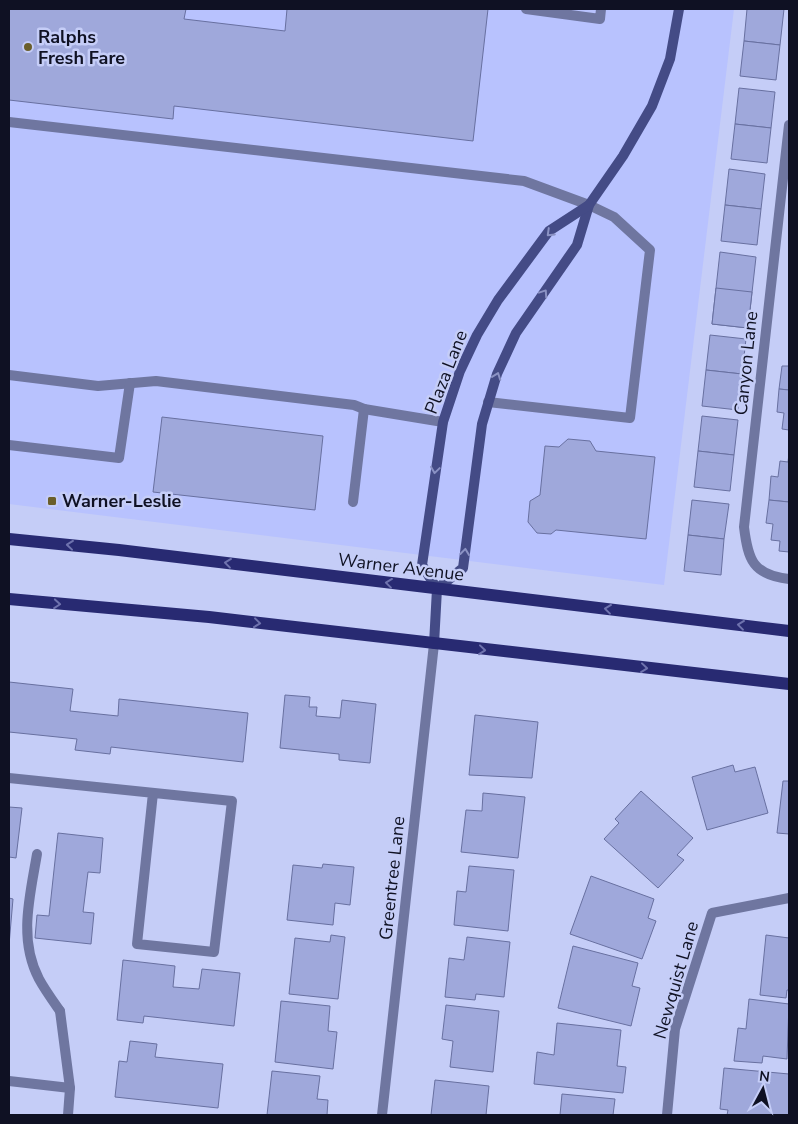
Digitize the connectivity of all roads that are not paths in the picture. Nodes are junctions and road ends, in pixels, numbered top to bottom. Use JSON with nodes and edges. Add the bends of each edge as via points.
{"nodes":[{"id":1,"x":526,"y":9,"type":"edge"},
{"id":2,"x":601,"y":9,"type":"edge"},
{"id":3,"x":679,"y":9,"type":"edge"},
{"id":4,"x":9,"y":122,"type":"edge"},
{"id":5,"x":789,"y":125,"type":"edge"},
{"id":6,"x":589,"y":205,"type":"junction"},
{"id":7,"x":9,"y":375,"type":"edge"},
{"id":8,"x":130,"y":383,"type":"junction"},
{"id":9,"x":488,"y":402,"type":"junction"},
{"id":10,"x":364,"y":409,"type":"junction"},
{"id":11,"x":443,"y":422,"type":"junction"},
{"id":12,"x":9,"y":444,"type":"edge"},
{"id":13,"x":353,"y":502,"type":"dead end"},
{"id":14,"x":9,"y":539,"type":"edge"},
{"id":15,"x":789,"y":579,"type":"edge"},
{"id":16,"x":437,"y":589,"type":"junction"},
{"id":17,"x":9,"y":600,"type":"edge"},
{"id":18,"x":789,"y":631,"type":"edge"},
{"id":19,"x":434,"y":644,"type":"junction"},
{"id":20,"x":789,"y":684,"type":"edge"},
{"id":21,"x":9,"y":778,"type":"edge"},
{"id":22,"x":153,"y":793,"type":"junction"},
{"id":23,"x":37,"y":854,"type":"dead end"},
{"id":24,"x":789,"y":898,"type":"edge"},
{"id":25,"x":9,"y":1081,"type":"edge"},
{"id":26,"x":70,"y":1088,"type":"junction"},
{"id":27,"x":68,"y":1115,"type":"edge"},
{"id":28,"x":382,"y":1115,"type":"edge"},
{"id":29,"x":667,"y":1115,"type":"edge"}],
"edges":[{"from":1,"to":2,"type":"street","via":[[600,18]]},
{"from":3,"to":6,"type":"street","name":"Plaza Lane","via":[[670,59],[652,106]]},
{"from":4,"to":6,"type":"street","via":[[524,181]]},
{"from":5,"to":15,"type":"street","name":"Canyon Lane","via":[[744,527],[747,553],[760,571]]},
{"from":9,"to":6,"type":"street","name":"Plaza Lane","one_way":true,"via":[[516,333],[577,245]]},
{"from":6,"to":9,"type":"street","via":[[614,217],[650,250],[630,418]]},
{"from":6,"to":11,"type":"street","name":"Plaza Lane","one_way":true,"via":[[549,231],[498,300],[460,371]]},
{"from":7,"to":8,"type":"street","via":[[98,386]]},
{"from":8,"to":10,"type":"street","via":[[156,381],[354,405]]},
{"from":8,"to":12,"type":"street","via":[[119,458]]},
{"from":16,"to":9,"type":"street","name":"Plaza Lane","one_way":true,"via":[[463,568],[482,424]]},
{"from":10,"to":11,"type":"street"},
{"from":10,"to":13,"type":"street"},
{"from":11,"to":16,"type":"street","name":"Plaza Lane","one_way":true,"via":[[422,565]]},
{"from":16,"to":14,"type":"main road","name":"Warner Avenue","one_way":true},
{"from":18,"to":16,"type":"main road","name":"Warner Avenue","one_way":true},
{"from":16,"to":19,"type":"street"},
{"from":17,"to":19,"type":"main road","one_way":true,"via":[[209,618]]},
{"from":19,"to":20,"type":"main road","one_way":true},
{"from":19,"to":28,"type":"street","name":"Greentree Lane"},
{"from":21,"to":22,"type":"street"},
{"from":22,"to":22,"type":"street","via":[[232,801],[214,952],[137,944]]},
{"from":23,"to":26,"type":"street","via":[[26,940],[38,978],[60,1011]]},
{"from":24,"to":29,"type":"street","name":"Newquist Lane","via":[[712,913],[675,1029]]},
{"from":25,"to":26,"type":"street"},
{"from":26,"to":27,"type":"street"}]}
